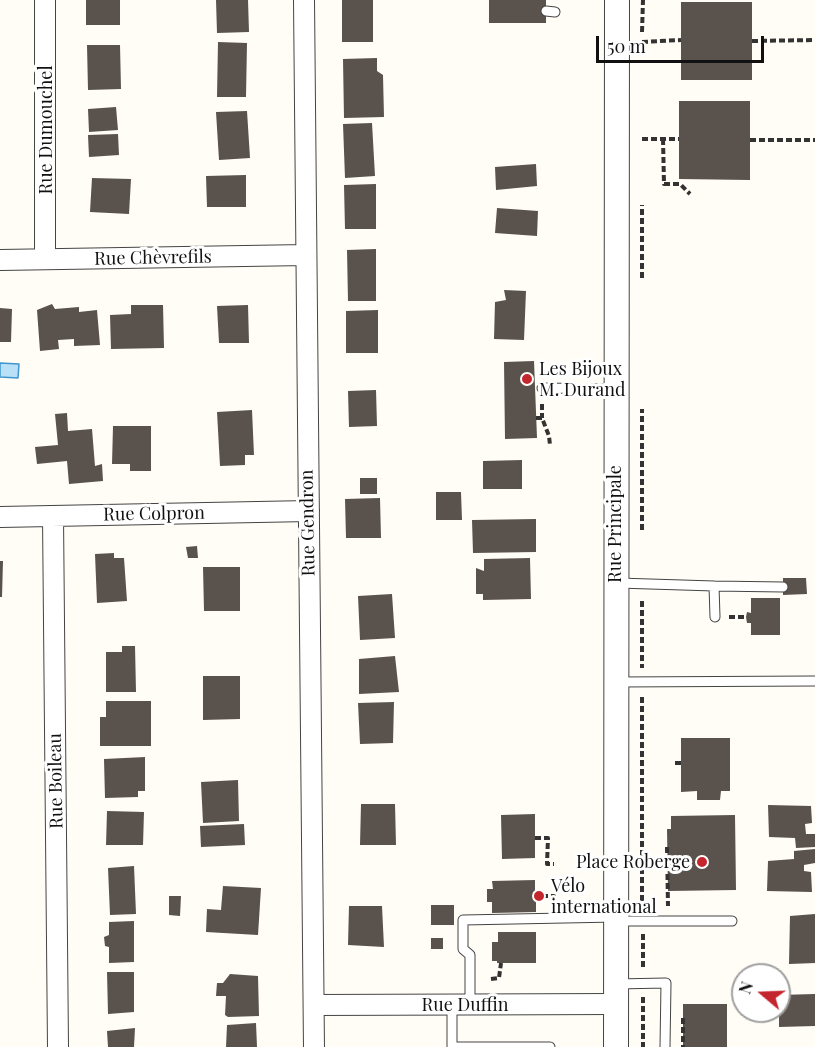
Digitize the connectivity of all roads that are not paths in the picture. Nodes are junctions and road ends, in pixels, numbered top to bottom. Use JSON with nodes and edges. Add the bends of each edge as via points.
{"nodes":[{"id":1,"x":45,"y":0,"type":"edge"},
{"id":2,"x":304,"y":0,"type":"edge"},
{"id":3,"x":616,"y":0,"type":"edge"},
{"id":4,"x":306,"y":255,"type":"junction"},
{"id":5,"x":45,"y":259,"type":"junction"},
{"id":6,"x":0,"y":260,"type":"edge"},
{"id":7,"x":542,"y":388,"type":"dead end"},
{"id":8,"x":615,"y":389,"type":"junction"},
{"id":9,"x":309,"y":511,"type":"junction"},
{"id":10,"x":53,"y":516,"type":"junction"},
{"id":11,"x":0,"y":517,"type":"edge"},
{"id":12,"x":615,"y":583,"type":"junction"},
{"id":13,"x":714,"y":586,"type":"junction"},
{"id":14,"x":783,"y":587,"type":"dead end"},
{"id":15,"x":715,"y":617,"type":"dead end"},
{"id":16,"x":815,"y":681,"type":"edge"},
{"id":17,"x":616,"y":682,"type":"junction"},
{"id":18,"x":616,"y":919,"type":"junction"},
{"id":19,"x":732,"y":921,"type":"dead end"},
{"id":20,"x":616,"y":994,"type":"junction"},
{"id":21,"x":314,"y":1005,"type":"junction"},
{"id":22,"x":461,"y":1005,"type":"junction"},
{"id":23,"x":58,"y":1047,"type":"edge"},
{"id":24,"x":314,"y":1047,"type":"edge"},
{"id":25,"x":452,"y":1047,"type":"edge"},
{"id":26,"x":550,"y":1047,"type":"edge"},
{"id":27,"x":616,"y":1047,"type":"edge"},
{"id":28,"x":665,"y":1047,"type":"edge"}],
"edges":[{"from":1,"to":5,"type":"street","name":"Rue Dumouchel"},
{"from":2,"to":4,"type":"street","name":"Rue Gendron"},
{"from":3,"to":8,"type":"street","name":"Rue Principale"},
{"from":4,"to":5,"type":"street","name":"Rue Chèvrefils"},
{"from":4,"to":9,"type":"street","name":"Rue Gendron"},
{"from":5,"to":6,"type":"street","name":"Rue Chèvrefils"},
{"from":7,"to":8,"type":"lane"},
{"from":8,"to":12,"type":"street","name":"Rue Principale"},
{"from":9,"to":10,"type":"street","name":"Rue Colpron"},
{"from":9,"to":21,"type":"street","name":"Rue Gendron"},
{"from":10,"to":11,"type":"street","name":"Rue Colpron"},
{"from":10,"to":23,"type":"street","name":"Rue Boileau"},
{"from":12,"to":13,"type":"lane"},
{"from":12,"to":17,"type":"street","name":"Rue Principale"},
{"from":13,"to":14,"type":"lane"},
{"from":13,"to":15,"type":"lane"},
{"from":16,"to":17,"type":"lane"},
{"from":17,"to":18,"type":"street","name":"Rue Principale"},
{"from":18,"to":19,"type":"lane"},
{"from":18,"to":20,"type":"street","name":"Rue Principale"},
{"from":18,"to":22,"type":"lane","via":[[463,920],[463,949],[470,955]]},
{"from":20,"to":22,"type":"street","name":"Rue Duffin"},
{"from":20,"to":27,"type":"street","name":"Rue Principale"},
{"from":20,"to":28,"type":"lane","via":[[666,983]]},
{"from":21,"to":22,"type":"street","name":"Rue Duffin"},
{"from":21,"to":24,"type":"street","name":"Rue Gendron"},
{"from":22,"to":25,"type":"lane"},
{"from":25,"to":26,"type":"lane"}]}
